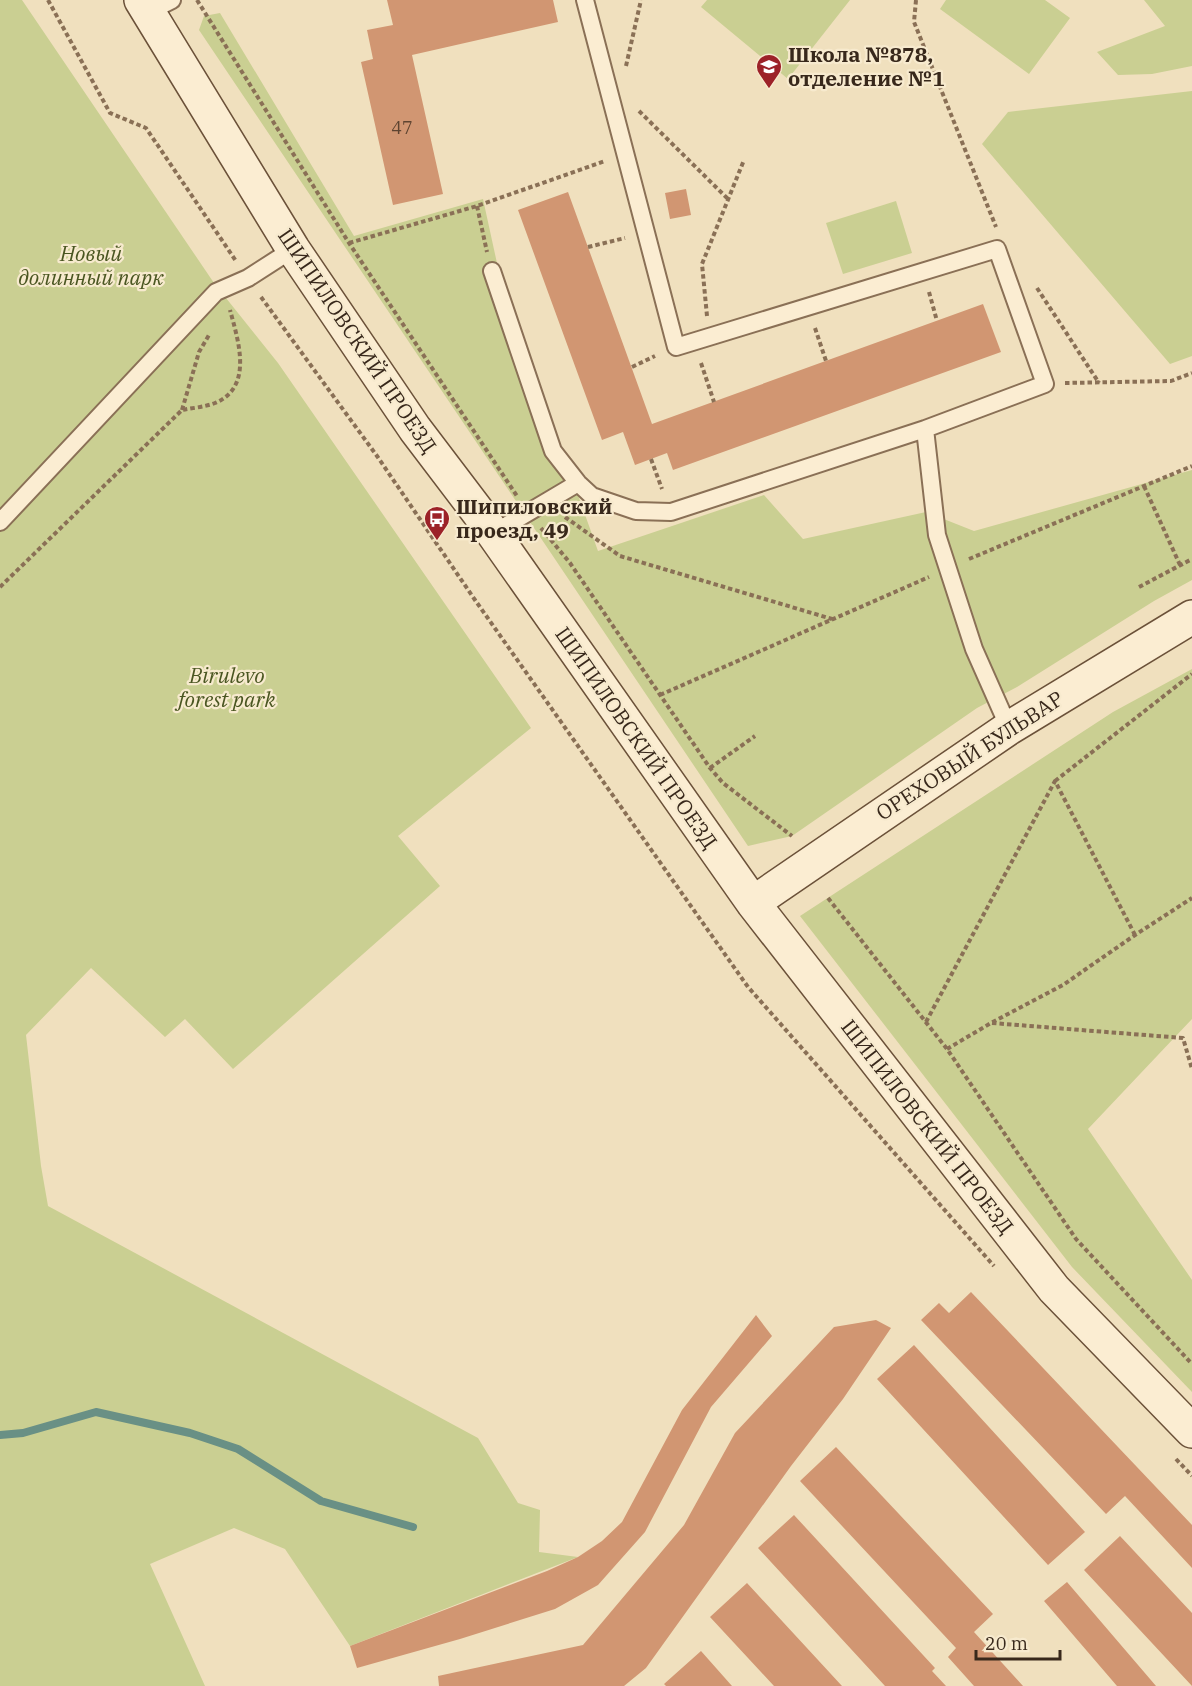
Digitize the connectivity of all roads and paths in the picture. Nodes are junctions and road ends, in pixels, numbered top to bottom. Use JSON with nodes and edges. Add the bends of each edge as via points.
{"nodes":[{"id":1,"x":48,"y":0,"type":"edge"},
{"id":2,"x":197,"y":0,"type":"edge"},
{"id":3,"x":585,"y":0,"type":"edge"},
{"id":4,"x":641,"y":0,"type":"edge"},
{"id":5,"x":916,"y":0,"type":"edge"},
{"id":6,"x":154,"y":4,"type":"edge"},
{"id":7,"x":606,"y":78,"type":"junction"},
{"id":8,"x":620,"y":93,"type":"junction"},
{"id":9,"x":625,"y":154,"type":"junction"},
{"id":10,"x":744,"y":160,"type":"dead end"},
{"id":11,"x":728,"y":199,"type":"junction"},
{"id":12,"x":477,"y":206,"type":"junction"},
{"id":13,"x":646,"y":232,"type":"junction"},
{"id":14,"x":1002,"y":235,"type":"dead end"},
{"id":15,"x":350,"y":243,"type":"junction"},
{"id":16,"x":588,"y":247,"type":"dead end"},
{"id":17,"x":293,"y":249,"type":"junction"},
{"id":18,"x":492,"y":271,"type":"joint"},
{"id":19,"x":923,"y":271,"type":"junction"},
{"id":20,"x":248,"y":278,"type":"junction"},
{"id":21,"x":1034,"y":284,"type":"dead end"},
{"id":22,"x":808,"y":307,"type":"junction"},
{"id":23,"x":222,"y":318,"type":"dead end"},
{"id":24,"x":938,"y":321,"type":"dead end"},
{"id":25,"x":214,"y":327,"type":"dead end"},
{"id":26,"x":702,"y":340,"type":"junction"},
{"id":27,"x":826,"y":361,"type":"dead end"},
{"id":28,"x":1192,"y":373,"type":"edge"},
{"id":29,"x":1099,"y":382,"type":"junction"},
{"id":30,"x":1045,"y":384,"type":"junction"},
{"id":31,"x":714,"y":402,"type":"dead end"},
{"id":32,"x":182,"y":410,"type":"junction"},
{"id":33,"x":925,"y":429,"type":"junction"},
{"id":34,"x":651,"y":459,"type":"dead end"},
{"id":35,"x":578,"y":483,"type":"junction"},
{"id":36,"x":1144,"y":486,"type":"dead end"},
{"id":37,"x":545,"y":503,"type":"junction"},
{"id":38,"x":528,"y":513,"type":"junction"},
{"id":39,"x":670,"y":513,"type":"junction"},
{"id":40,"x":0,"y":522,"type":"edge"},
{"id":41,"x":492,"y":534,"type":"junction"},
{"id":42,"x":1192,"y":559,"type":"edge"},
{"id":43,"x":1180,"y":565,"type":"junction"},
{"id":44,"x":0,"y":587,"type":"edge"},
{"id":45,"x":1139,"y":587,"type":"dead end"},
{"id":46,"x":1192,"y":617,"type":"edge"},
{"id":47,"x":833,"y":619,"type":"dead end"},
{"id":48,"x":1192,"y":674,"type":"edge"},
{"id":49,"x":1010,"y":728,"type":"junction"},
{"id":50,"x":755,"y":736,"type":"dead end"},
{"id":51,"x":710,"y":768,"type":"junction"},
{"id":52,"x":1055,"y":781,"type":"junction"},
{"id":53,"x":792,"y":836,"type":"dead end"},
{"id":54,"x":828,"y":898,"type":"dead end"},
{"id":55,"x":1192,"y":898,"type":"edge"},
{"id":56,"x":753,"y":903,"type":"junction"},
{"id":57,"x":1134,"y":935,"type":"junction"},
{"id":58,"x":926,"y":1022,"type":"junction"},
{"id":59,"x":991,"y":1023,"type":"junction"},
{"id":60,"x":947,"y":1049,"type":"junction"},
{"id":61,"x":1192,"y":1069,"type":"edge"},
{"id":62,"x":998,"y":1270,"type":"dead end"},
{"id":63,"x":1192,"y":1364,"type":"edge"},
{"id":64,"x":1192,"y":1431,"type":"edge"},
{"id":65,"x":1176,"y":1459,"type":"dead end"},
{"id":66,"x":1192,"y":1476,"type":"edge"}],
"edges":[{"from":1,"to":20,"type":"path","via":[[110,113],[146,128]]},
{"from":2,"to":15,"type":"path"},
{"from":3,"to":7,"type":"lane"},
{"from":4,"to":8,"type":"path"},
{"from":5,"to":14,"type":"path","via":[[914,22]]},
{"from":6,"to":17,"type":"main road","name":"ШИПИЛОВСКИЙ ПРОЕЗД"},
{"from":7,"to":8,"type":"path"},
{"from":7,"to":9,"type":"lane"},
{"from":8,"to":11,"type":"path"},
{"from":9,"to":12,"type":"path"},
{"from":9,"to":13,"type":"lane"},
{"from":10,"to":11,"type":"path"},
{"from":11,"to":26,"type":"path","via":[[702,264]]},
{"from":12,"to":15,"type":"path"},
{"from":12,"to":18,"type":"path"},
{"from":13,"to":16,"type":"path"},
{"from":13,"to":26,"type":"lane","via":[[676,347]]},
{"from":15,"to":38,"type":"path"},
{"from":17,"to":20,"type":"lane"},
{"from":17,"to":41,"type":"main road","name":"ШИПИЛОВСКИЙ ПРОЕЗД","via":[[415,429]]},
{"from":18,"to":35,"type":"lane","via":[[553,451]]},
{"from":19,"to":22,"type":"lane"},
{"from":19,"to":24,"type":"path"},
{"from":19,"to":30,"type":"lane","via":[[997,249]]},
{"from":20,"to":40,"type":"lane","via":[[216,292]]},
{"from":20,"to":62,"type":"path","via":[[748,987]]},
{"from":21,"to":29,"type":"path"},
{"from":22,"to":26,"type":"lane"},
{"from":22,"to":27,"type":"path"},
{"from":23,"to":32,"type":"path","via":[[230,309],[241,359],[239,376],[231,392],[215,403]]},
{"from":25,"to":32,"type":"path","via":[[200,352]]},
{"from":26,"to":31,"type":"path"},
{"from":28,"to":29,"type":"path","via":[[1171,381]]},
{"from":29,"to":30,"type":"path"},
{"from":30,"to":33,"type":"lane"},
{"from":32,"to":44,"type":"path"},
{"from":33,"to":39,"type":"lane"},
{"from":33,"to":49,"type":"lane","via":[[937,536],[974,650]]},
{"from":34,"to":39,"type":"path"},
{"from":35,"to":37,"type":"lane"},
{"from":35,"to":39,"type":"lane","via":[[592,496],[636,511]]},
{"from":36,"to":43,"type":"path"},
{"from":37,"to":38,"type":"lane"},
{"from":37,"to":47,"type":"path","via":[[620,556]]},
{"from":38,"to":41,"type":"lane"},
{"from":38,"to":51,"type":"path","via":[[570,563]]},
{"from":41,"to":56,"type":"main road","name":"ШИПИЛОВСКИЙ ПРОЕЗД"},
{"from":42,"to":43,"type":"path"},
{"from":43,"to":45,"type":"path"},
{"from":46,"to":49,"type":"main road","name":"ОРЕХОВЫЙ БУЛЬВАР"},
{"from":48,"to":52,"type":"path"},
{"from":49,"to":56,"type":"main road","name":"ОРЕХОВЫЙ БУЛЬВАР"},
{"from":50,"to":51,"type":"path"},
{"from":51,"to":53,"type":"path","via":[[723,783]]},
{"from":52,"to":57,"type":"path"},
{"from":52,"to":58,"type":"path"},
{"from":54,"to":58,"type":"path"},
{"from":55,"to":57,"type":"path"},
{"from":56,"to":64,"type":"main road","name":"ШИПИЛОВСКИЙ ПРОЕЗД","via":[[1054,1289]]},
{"from":57,"to":59,"type":"path","via":[[1063,985]]},
{"from":58,"to":60,"type":"path"},
{"from":59,"to":60,"type":"path"},
{"from":59,"to":61,"type":"path","via":[[1183,1038]]},
{"from":60,"to":63,"type":"path","via":[[1076,1239]]},
{"from":65,"to":66,"type":"path"}]}
